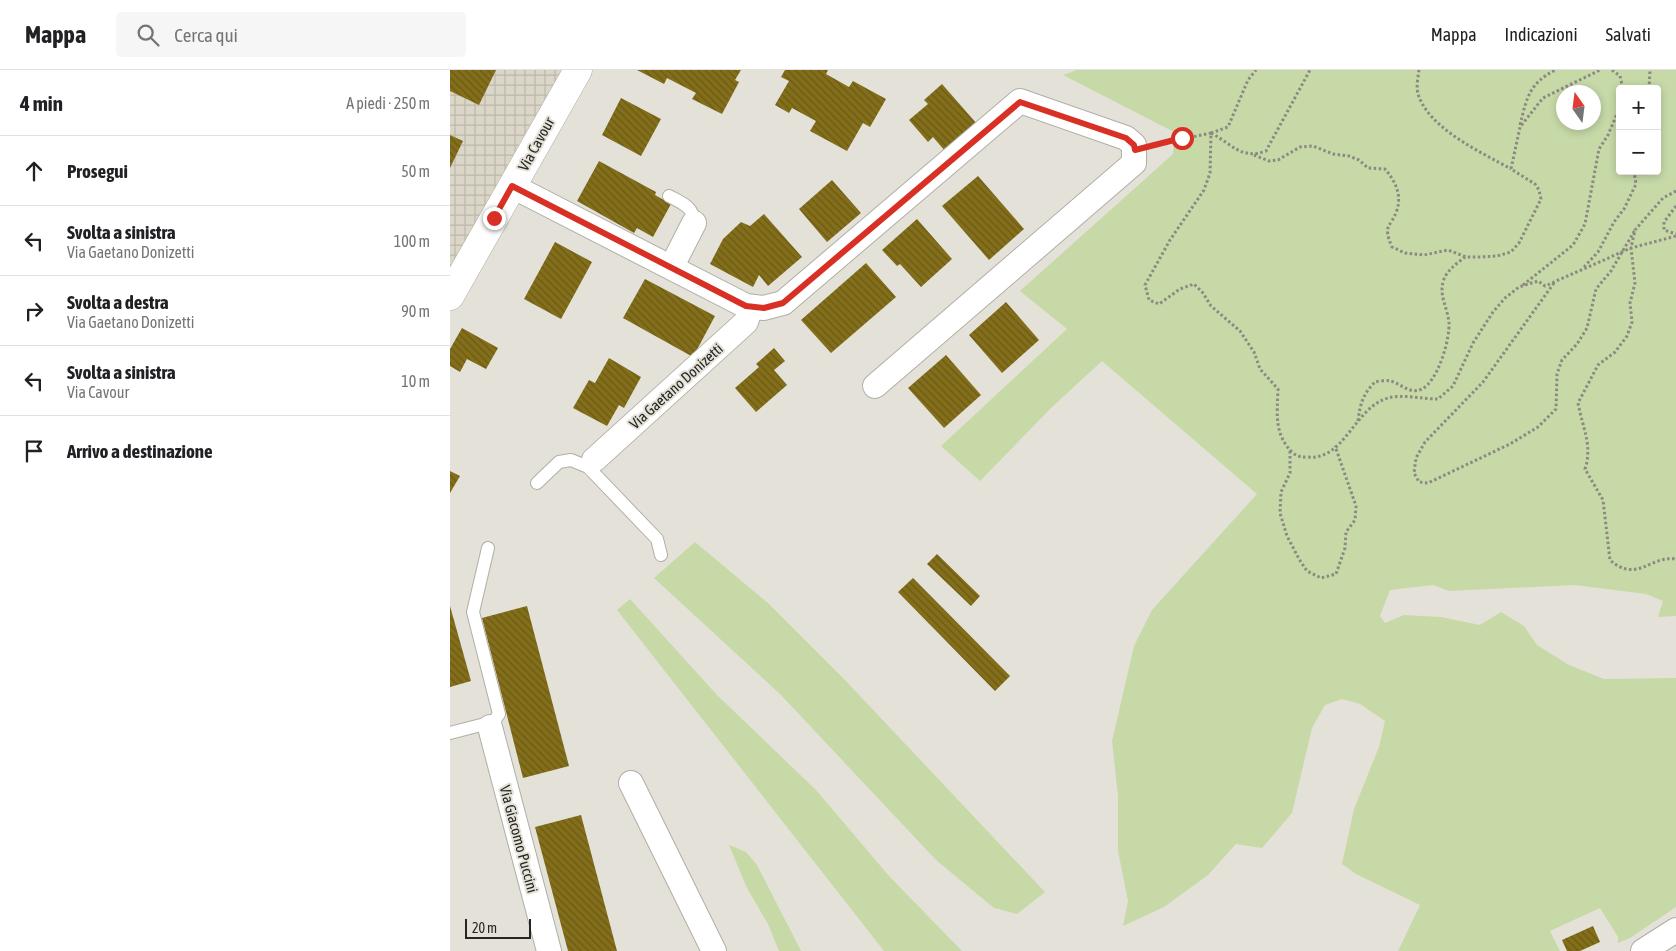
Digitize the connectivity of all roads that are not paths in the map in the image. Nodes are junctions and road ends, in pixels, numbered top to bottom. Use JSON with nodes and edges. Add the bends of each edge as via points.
{"nodes":[{"id":1,"x":578,"y":70,"type":"edge"},
{"id":2,"x":512,"y":186,"type":"junction"},
{"id":3,"x":669,"y":196,"type":"dead end"},
{"id":4,"x":694,"y":223,"type":"joint"},
{"id":5,"x":672,"y":266,"type":"junction"},
{"id":6,"x":450,"y":296,"type":"edge"},
{"id":7,"x":751,"y":307,"type":"junction"},
{"id":8,"x":875,"y":386,"type":"dead end"},
{"id":9,"x":591,"y":464,"type":"junction"},
{"id":10,"x":537,"y":483,"type":"dead end"},
{"id":11,"x":488,"y":548,"type":"dead end"},
{"id":12,"x":661,"y":555,"type":"dead end"},
{"id":13,"x":490,"y":727,"type":"junction"},
{"id":14,"x":450,"y":733,"type":"edge"},
{"id":15,"x":631,"y":783,"type":"dead end"},
{"id":16,"x":1676,"y":930,"type":"edge"},
{"id":17,"x":549,"y":951,"type":"edge"},
{"id":18,"x":714,"y":951,"type":"edge"},
{"id":19,"x":1643,"y":951,"type":"edge"}],
"edges":[{"from":1,"to":2,"type":"street","name":"Via Cavour"},
{"from":2,"to":5,"type":"street"},
{"from":2,"to":6,"type":"street","name":"Via Cavour"},
{"from":3,"to":4,"type":"lane","via":[[688,206],[694,214]]},
{"from":4,"to":5,"type":"street"},
{"from":5,"to":7,"type":"street"},
{"from":7,"to":8,"type":"street","via":[[764,308],[783,303],[1020,102],[1126,138],[1134,145],[1134,163]]},
{"from":7,"to":9,"type":"street","name":"Via Gaetano Donizetti","via":[[746,322]]},
{"from":9,"to":10,"type":"lane","via":[[571,460],[559,462]]},
{"from":9,"to":12,"type":"lane","via":[[657,539]]},
{"from":11,"to":13,"type":"lane","via":[[472,612],[500,714]]},
{"from":13,"to":14,"type":"lane","via":[[481,725]]},
{"from":13,"to":17,"type":"street","name":"Via Giacomo Puccini"},
{"from":15,"to":18,"type":"street"},
{"from":16,"to":19,"type":"street"}]}
